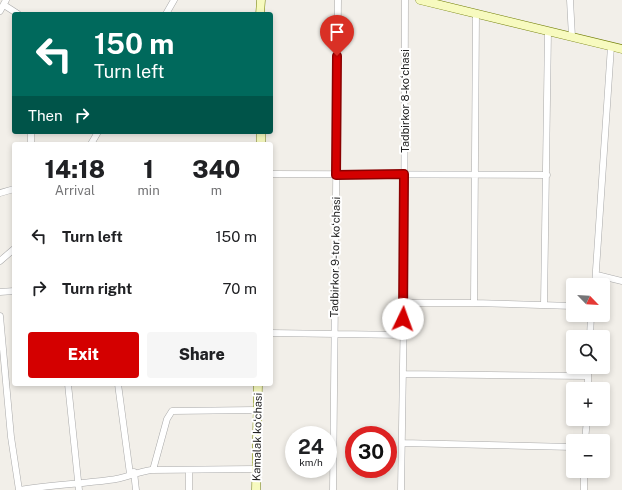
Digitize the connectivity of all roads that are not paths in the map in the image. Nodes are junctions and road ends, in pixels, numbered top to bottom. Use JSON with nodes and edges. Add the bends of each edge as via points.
{"nodes":[{"id":1,"x":174,"y":0,"type":"edge"},
{"id":2,"x":261,"y":0,"type":"edge"},
{"id":3,"x":338,"y":0,"type":"edge"},
{"id":4,"x":405,"y":0,"type":"edge"},
{"id":5,"x":420,"y":0,"type":"edge"},
{"id":6,"x":570,"y":0,"type":"edge"},
{"id":7,"x":3,"y":5,"type":"edge"},
{"id":8,"x":15,"y":12,"type":"edge"},
{"id":9,"x":167,"y":12,"type":"edge"},
{"id":10,"x":260,"y":12,"type":"edge"},
{"id":11,"x":476,"y":13,"type":"junction"},
{"id":12,"x":548,"y":31,"type":"junction"},
{"id":13,"x":572,"y":37,"type":"junction"},
{"id":14,"x":611,"y":46,"type":"junction"},
{"id":15,"x":622,"y":49,"type":"edge"},
{"id":16,"x":273,"y":174,"type":"edge"},
{"id":17,"x":404,"y":174,"type":"junction"},
{"id":18,"x":475,"y":174,"type":"junction"},
{"id":19,"x":336,"y":175,"type":"junction"},
{"id":20,"x":547,"y":175,"type":"junction"},
{"id":21,"x":12,"y":190,"type":"edge"},
{"id":22,"x":0,"y":194,"type":"edge"},
{"id":23,"x":12,"y":251,"type":"edge"},
{"id":24,"x":0,"y":261,"type":"edge"},
{"id":25,"x":597,"y":275,"type":"junction"},
{"id":26,"x":596,"y":278,"type":"edge"},
{"id":27,"x":622,"y":280,"type":"edge"},
{"id":28,"x":12,"y":291,"type":"edge"},
{"id":29,"x":0,"y":292,"type":"edge"},
{"id":30,"x":404,"y":303,"type":"junction"},
{"id":31,"x":474,"y":303,"type":"junction"},
{"id":32,"x":544,"y":305,"type":"junction"},
{"id":33,"x":566,"y":306,"type":"edge"},
{"id":34,"x":0,"y":316,"type":"edge"},
{"id":35,"x":273,"y":333,"type":"edge"},
{"id":36,"x":334,"y":333,"type":"junction"},
{"id":37,"x":402,"y":334,"type":"junction"},
{"id":38,"x":403,"y":374,"type":"junction"},
{"id":39,"x":588,"y":376,"type":"joint"},
{"id":40,"x":588,"y":382,"type":"edge"},
{"id":41,"x":68,"y":386,"type":"edge"},
{"id":42,"x":118,"y":386,"type":"edge"},
{"id":43,"x":258,"y":386,"type":"edge"},
{"id":44,"x":258,"y":410,"type":"junction"},
{"id":45,"x":402,"y":443,"type":"junction"},
{"id":46,"x":566,"y":447,"type":"edge"},
{"id":47,"x":256,"y":469,"type":"junction"},
{"id":48,"x":153,"y":470,"type":"junction"},
{"id":49,"x":189,"y":470,"type":"junction"},
{"id":50,"x":132,"y":473,"type":"junction"},
{"id":51,"x":584,"y":478,"type":"edge"},
{"id":52,"x":78,"y":483,"type":"junction"},
{"id":53,"x":20,"y":490,"type":"edge"},
{"id":54,"x":79,"y":490,"type":"edge"},
{"id":55,"x":136,"y":490,"type":"edge"},
{"id":56,"x":189,"y":490,"type":"edge"},
{"id":57,"x":256,"y":490,"type":"edge"},
{"id":58,"x":333,"y":490,"type":"edge"},
{"id":59,"x":400,"y":490,"type":"edge"},
{"id":60,"x":584,"y":490,"type":"edge"}],
"edges":[{"from":1,"to":9,"type":"street"},
{"from":2,"to":10,"type":"street"},
{"from":3,"to":19,"type":"street","name":"Tadbirkor 9-tor koʻchasi"},
{"from":4,"to":17,"type":"street","name":"Tadbirkor 8-koʻchasi"},
{"from":5,"to":11,"type":"street"},
{"from":6,"to":13,"type":"street"},
{"from":7,"to":8,"type":"street"},
{"from":11,"to":12,"type":"street"},
{"from":11,"to":18,"type":"street"},
{"from":12,"to":13,"type":"street"},
{"from":12,"to":20,"type":"street"},
{"from":13,"to":14,"type":"street"},
{"from":14,"to":15,"type":"street"},
{"from":14,"to":25,"type":"street"},
{"from":16,"to":19,"type":"street"},
{"from":17,"to":18,"type":"street"},
{"from":17,"to":19,"type":"street"},
{"from":17,"to":30,"type":"street","name":"Tadbirkor 8-koʻchasi"},
{"from":18,"to":20,"type":"street"},
{"from":18,"to":31,"type":"street"},
{"from":19,"to":36,"type":"street","name":"Tadbirkor 9-tor koʻchasi"},
{"from":20,"to":32,"type":"street"},
{"from":21,"to":22,"type":"street"},
{"from":23,"to":24,"type":"street"},
{"from":25,"to":26,"type":"street"},
{"from":25,"to":27,"type":"street"},
{"from":28,"to":29,"type":"street"},
{"from":30,"to":31,"type":"street"},
{"from":30,"to":37,"type":"street","name":"Tadbirkor 8-koʻchasi"},
{"from":31,"to":32,"type":"street"},
{"from":32,"to":33,"type":"street"},
{"from":34,"to":53,"type":"street","via":[[11,437]]},
{"from":35,"to":36,"type":"street"},
{"from":36,"to":37,"type":"street"},
{"from":36,"to":58,"type":"street","name":"Tadbirkor 9-tor koʻchasi"},
{"from":37,"to":38,"type":"street","name":"Tadbirkor 8-koʻchasi"},
{"from":38,"to":39,"type":"street"},
{"from":38,"to":45,"type":"street","name":"Tadbirkor 8-koʻchasi"},
{"from":39,"to":40,"type":"street"},
{"from":41,"to":52,"type":"street"},
{"from":42,"to":50,"type":"street"},
{"from":43,"to":44,"type":"street","name":"Kamalak koʻchasi"},
{"from":44,"to":47,"type":"street","name":"Kamalak koʻchasi"},
{"from":44,"to":48,"type":"street","via":[[172,411],[167,419]]},
{"from":45,"to":46,"type":"street"},
{"from":45,"to":59,"type":"street","name":"Tadbirkor 8-koʻchasi"},
{"from":47,"to":49,"type":"street"},
{"from":47,"to":57,"type":"street","name":"Kamalak koʻchasi"},
{"from":48,"to":49,"type":"street"},
{"from":48,"to":50,"type":"street"},
{"from":49,"to":56,"type":"street"},
{"from":50,"to":52,"type":"street","via":[[111,480]]},
{"from":50,"to":55,"type":"street"},
{"from":51,"to":60,"type":"street"},
{"from":52,"to":53,"type":"street"},
{"from":52,"to":54,"type":"street"}]}
